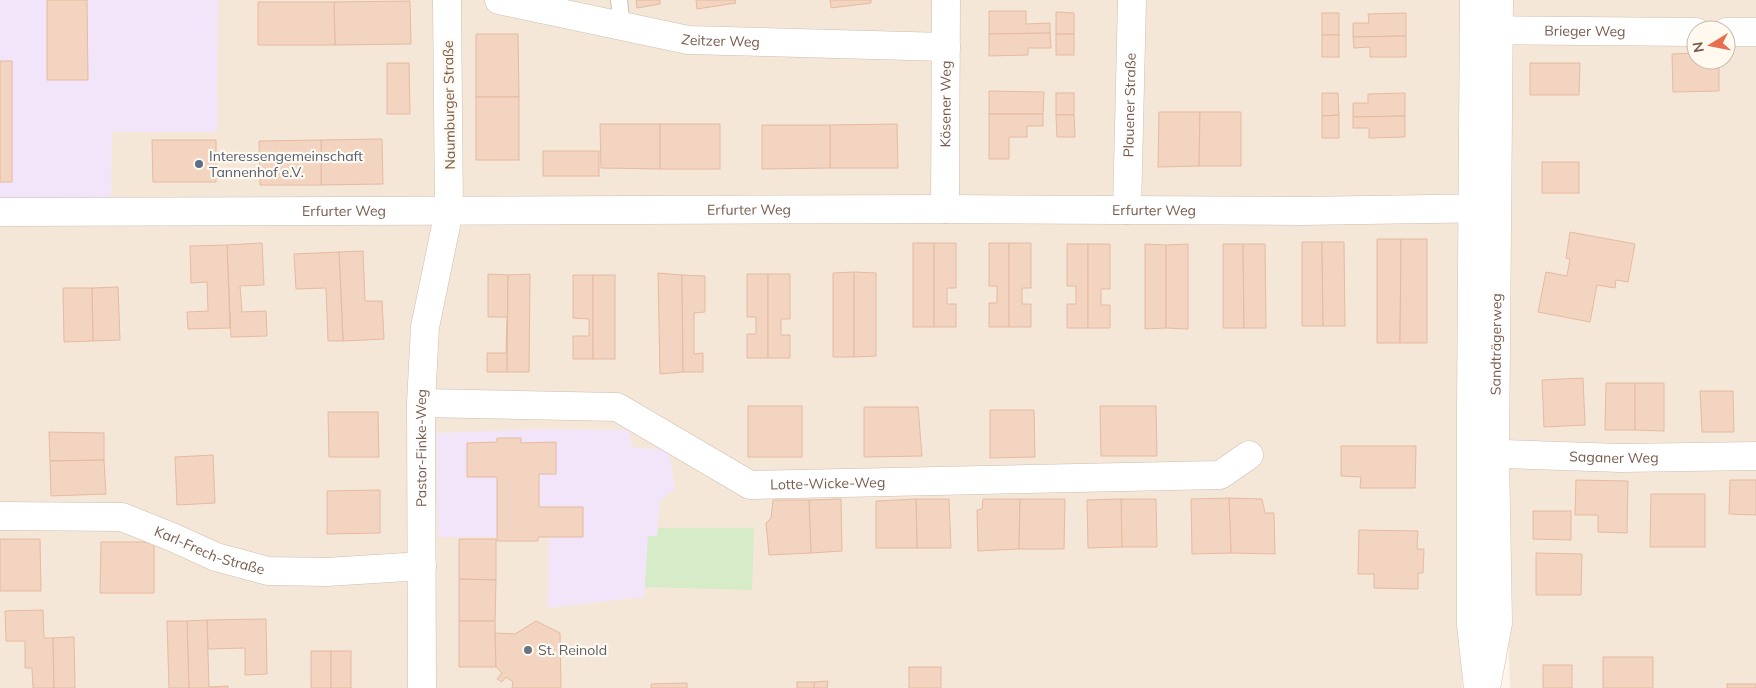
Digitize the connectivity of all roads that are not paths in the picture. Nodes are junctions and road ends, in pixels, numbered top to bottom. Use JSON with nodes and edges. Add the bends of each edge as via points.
{"nodes":[{"id":1,"x":447,"y":0,"type":"edge"},
{"id":2,"x":499,"y":0,"type":"edge"},
{"id":3,"x":946,"y":0,"type":"edge"},
{"id":4,"x":1132,"y":0,"type":"edge"},
{"id":5,"x":1474,"y":0,"type":"edge"},
{"id":6,"x":1499,"y":0,"type":"edge"},
{"id":7,"x":620,"y":13,"type":"edge"},
{"id":8,"x":1486,"y":30,"type":"junction"},
{"id":9,"x":1686,"y":32,"type":"edge"},
{"id":10,"x":1736,"y":32,"type":"edge"},
{"id":11,"x":1756,"y":32,"type":"edge"},
{"id":12,"x":946,"y":47,"type":"junction"},
{"id":13,"x":1485,"y":208,"type":"junction"},
{"id":14,"x":945,"y":209,"type":"junction"},
{"id":15,"x":1127,"y":210,"type":"junction"},
{"id":16,"x":449,"y":211,"type":"junction"},
{"id":17,"x":0,"y":212,"type":"edge"},
{"id":18,"x":421,"y":403,"type":"junction"},
{"id":19,"x":1483,"y":453,"type":"junction"},
{"id":20,"x":1249,"y":455,"type":"dead end"},
{"id":21,"x":1756,"y":456,"type":"edge"},
{"id":22,"x":0,"y":516,"type":"edge"},
{"id":23,"x":422,"y":566,"type":"junction"},
{"id":24,"x":422,"y":688,"type":"edge"},
{"id":25,"x":1478,"y":688,"type":"edge"},
{"id":26,"x":1486,"y":688,"type":"edge"}],
"edges":[{"from":1,"to":16,"type":"street","name":"Naumburger Straße"},
{"from":2,"to":7,"type":"street","name":"Zeitzer Weg"},
{"from":3,"to":12,"type":"street","name":"Kösener Weg"},
{"from":4,"to":15,"type":"street","name":"Plauener Straße"},
{"from":5,"to":8,"type":"street","name":"Sandträgerweg"},
{"from":6,"to":8,"type":"street","name":"Sandträgerweg"},
{"from":7,"to":12,"type":"street","name":"Zeitzer Weg","via":[[688,40]]},
{"from":8,"to":9,"type":"street","name":"Brieger Weg"},
{"from":8,"to":13,"type":"street","name":"Sandträgerweg"},
{"from":10,"to":11,"type":"street"},
{"from":12,"to":14,"type":"street","name":"Kösener Weg"},
{"from":13,"to":15,"type":"street","name":"Erfurter Weg"},
{"from":13,"to":19,"type":"street","name":"Sandträgerweg"},
{"from":14,"to":15,"type":"street","name":"Erfurter Weg"},
{"from":14,"to":16,"type":"street","name":"Erfurter Weg"},
{"from":16,"to":17,"type":"street","name":"Erfurter Weg"},
{"from":16,"to":18,"type":"street","name":"Pastor-Finke-Weg","via":[[425,327]]},
{"from":18,"to":20,"type":"street","name":"Lotte-Wicke-Weg","via":[[617,407],[750,485],[1220,475]]},
{"from":18,"to":23,"type":"street","name":"Pastor-Finke-Weg","via":[[430,470]]},
{"from":19,"to":21,"type":"street","name":"Saganer Weg","via":[[1621,458]]},
{"from":19,"to":25,"type":"street","name":"Sandträgerweg","via":[[1471,625]]},
{"from":19,"to":26,"type":"street","name":"Sandträgerweg","via":[[1498,623]]},
{"from":22,"to":23,"type":"street","name":"Karl-Frech-Straße","via":[[122,517],[216,557],[268,570],[327,572]]},
{"from":23,"to":24,"type":"street","name":"Pastor-Finke-Weg"}]}
